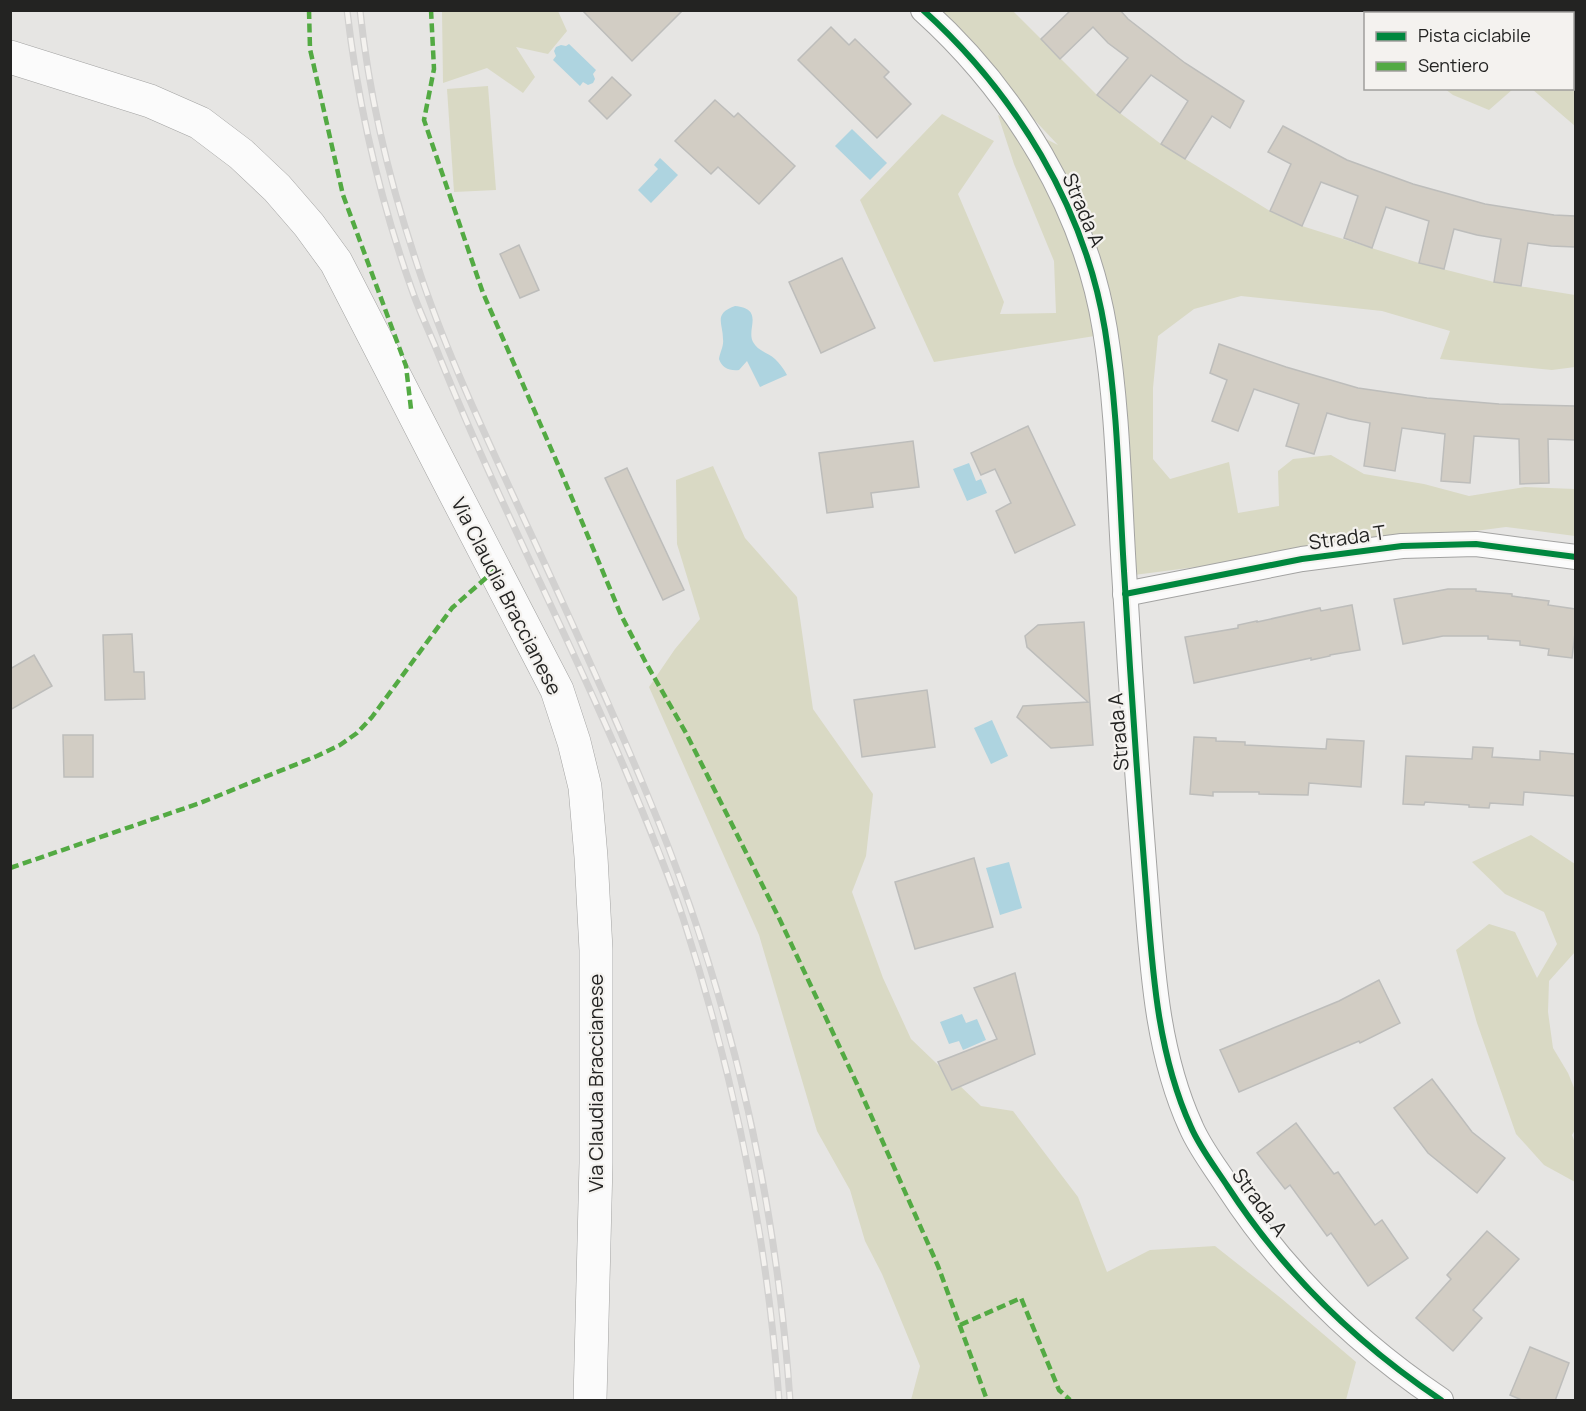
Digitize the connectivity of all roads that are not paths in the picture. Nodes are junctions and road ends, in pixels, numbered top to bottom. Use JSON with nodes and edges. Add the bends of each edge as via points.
{"nodes":[{"id":1,"x":923,"y":10,"type":"edge"},
{"id":2,"x":10,"y":57,"type":"edge"},
{"id":3,"x":1575,"y":557,"type":"edge"},
{"id":4,"x":1125,"y":594,"type":"junction"},
{"id":5,"x":590,"y":1401,"type":"edge"},
{"id":6,"x":1441,"y":1401,"type":"edge"}],
"edges":[{"from":1,"to":4,"type":"street","name":"Strada A","via":[[973,60],[1016,116],[1053,176],[1081,240],[1109,361]]},
{"from":2,"to":5,"type":"main road","name":"Via Claudia Braccianese","via":[[150,101],[200,123],[241,154],[309,225],[336,262],[360,306],[557,690],[585,788],[596,950]]},
{"from":3,"to":4,"type":"street","name":"Strada T","via":[[1476,544],[1402,546],[1302,559]]},
{"from":4,"to":6,"type":"street","name":"Strada A","via":[[1153,968],[1173,1082],[1205,1152],[1259,1232],[1317,1297],[1378,1354]]}]}
